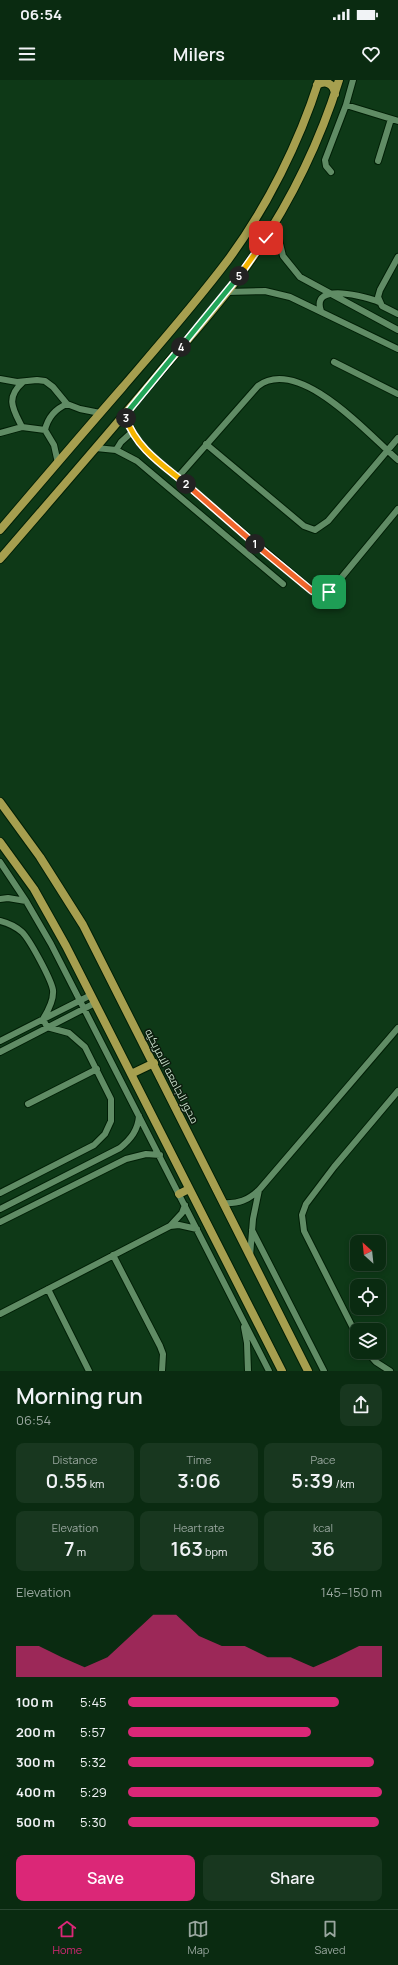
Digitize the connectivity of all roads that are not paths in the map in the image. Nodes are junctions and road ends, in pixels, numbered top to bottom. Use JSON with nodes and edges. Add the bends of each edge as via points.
{"nodes":[{"id":1,"x":339,"y":80,"type":"edge"},
{"id":2,"x":353,"y":80,"type":"edge"},
{"id":3,"x":318,"y":83,"type":"edge"},
{"id":4,"x":335,"y":94,"type":"junction"},
{"id":5,"x":346,"y":105,"type":"junction"},
{"id":6,"x":391,"y":119,"type":"junction"},
{"id":7,"x":398,"y":122,"type":"edge"},
{"id":8,"x":378,"y":161,"type":"dead end"},
{"id":9,"x":331,"y":172,"type":"dead end"},
{"id":10,"x":275,"y":223,"type":"junction"},
{"id":11,"x":398,"y":257,"type":"edge"},
{"id":12,"x":227,"y":292,"type":"junction"},
{"id":13,"x":331,"y":294,"type":"junction"},
{"id":14,"x":379,"y":302,"type":"junction"},
{"id":15,"x":321,"y":311,"type":"junction"},
{"id":16,"x":398,"y":314,"type":"edge"},
{"id":17,"x":398,"y":330,"type":"edge"},
{"id":18,"x":398,"y":349,"type":"edge"},
{"id":19,"x":334,"y":362,"type":"dead end"},
{"id":20,"x":0,"y":378,"type":"edge"},
{"id":21,"x":24,"y":382,"type":"junction"},
{"id":22,"x":398,"y":394,"type":"edge"},
{"id":23,"x":67,"y":404,"type":"junction"},
{"id":24,"x":100,"y":413,"type":"junction"},
{"id":25,"x":125,"y":415,"type":"junction"},
{"id":26,"x":22,"y":427,"type":"junction"},
{"id":27,"x":45,"y":430,"type":"junction"},
{"id":28,"x":132,"y":432,"type":"junction"},
{"id":29,"x":0,"y":433,"type":"edge"},
{"id":30,"x":398,"y":438,"type":"edge"},
{"id":31,"x":206,"y":444,"type":"junction"},
{"id":32,"x":96,"y":448,"type":"junction"},
{"id":33,"x":116,"y":450,"type":"junction"},
{"id":34,"x":388,"y":451,"type":"junction"},
{"id":35,"x":398,"y":460,"type":"edge"},
{"id":36,"x":58,"y":463,"type":"junction"},
{"id":37,"x":178,"y":477,"type":"junction"},
{"id":38,"x":201,"y":497,"type":"junction"},
{"id":39,"x":193,"y":508,"type":"junction"},
{"id":40,"x":398,"y":509,"type":"edge"},
{"id":41,"x":0,"y":530,"type":"edge"},
{"id":42,"x":262,"y":550,"type":"junction"},
{"id":43,"x":271,"y":557,"type":"junction"},
{"id":44,"x":0,"y":559,"type":"edge"},
{"id":45,"x":254,"y":560,"type":"junction"},
{"id":46,"x":263,"y":567,"type":"junction"},
{"id":47,"x":283,"y":584,"type":"dead end"},
{"id":48,"x":0,"y":802,"type":"edge"},
{"id":49,"x":0,"y":842,"type":"edge"},
{"id":50,"x":0,"y":862,"type":"edge"},
{"id":51,"x":0,"y":899,"type":"edge"},
{"id":52,"x":26,"y":901,"type":"junction"},
{"id":53,"x":0,"y":921,"type":"edge"},
{"id":54,"x":93,"y":999,"type":"junction"},
{"id":55,"x":80,"y":1001,"type":"junction"},
{"id":56,"x":84,"y":1008,"type":"junction"},
{"id":57,"x":43,"y":1019,"type":"junction"},
{"id":58,"x":47,"y":1027,"type":"junction"},
{"id":59,"x":398,"y":1028,"type":"edge"},
{"id":60,"x":0,"y":1041,"type":"edge"},
{"id":61,"x":0,"y":1052,"type":"edge"},
{"id":62,"x":154,"y":1063,"type":"junction"},
{"id":63,"x":97,"y":1069,"type":"junction"},
{"id":64,"x":131,"y":1074,"type":"junction"},
{"id":65,"x":398,"y":1091,"type":"edge"},
{"id":66,"x":28,"y":1104,"type":"dead end"},
{"id":67,"x":139,"y":1116,"type":"junction"},
{"id":68,"x":160,"y":1155,"type":"junction"},
{"id":69,"x":189,"y":1189,"type":"junction"},
{"id":70,"x":259,"y":1190,"type":"junction"},
{"id":71,"x":0,"y":1193,"type":"edge"},
{"id":72,"x":179,"y":1194,"type":"junction"},
{"id":73,"x":223,"y":1203,"type":"junction"},
{"id":74,"x":185,"y":1205,"type":"junction"},
{"id":75,"x":0,"y":1209,"type":"edge"},
{"id":76,"x":0,"y":1222,"type":"edge"},
{"id":77,"x":170,"y":1226,"type":"junction"},
{"id":78,"x":197,"y":1229,"type":"junction"},
{"id":79,"x":252,"y":1230,"type":"junction"},
{"id":80,"x":113,"y":1256,"type":"junction"},
{"id":81,"x":250,"y":1256,"type":"junction"},
{"id":82,"x":48,"y":1289,"type":"junction"},
{"id":83,"x":0,"y":1314,"type":"edge"},
{"id":84,"x":241,"y":1316,"type":"junction"},
{"id":85,"x":350,"y":1323,"type":"edge"},
{"id":86,"x":373,"y":1359,"type":"edge"},
{"id":87,"x":89,"y":1371,"type":"edge"},
{"id":88,"x":162,"y":1371,"type":"edge"},
{"id":89,"x":248,"y":1371,"type":"edge"},
{"id":90,"x":268,"y":1371,"type":"edge"},
{"id":91,"x":282,"y":1371,"type":"edge"},
{"id":92,"x":308,"y":1371,"type":"edge"},
{"id":93,"x":324,"y":1371,"type":"edge"},
{"id":94,"x":390,"y":1371,"type":"edge"}],
"edges":[{"from":1,"to":4,"type":"main road"},
{"from":2,"to":5,"type":"street"},
{"from":3,"to":4,"type":"main road","via":[[329,83]]},
{"from":3,"to":24,"type":"main road","via":[[281,171],[228,259]]},
{"from":4,"to":10,"type":"main road","via":[[308,160]]},
{"from":5,"to":6,"type":"street"},
{"from":5,"to":9,"type":"street","via":[[325,160]]},
{"from":6,"to":7,"type":"street"},
{"from":6,"to":8,"type":"street"},
{"from":10,"to":12,"type":"main road"},
{"from":10,"to":13,"type":"street","via":[[283,256],[290,267],[300,277]]},
{"from":11,"to":14,"type":"street","via":[[380,290]]},
{"from":12,"to":15,"type":"street","via":[[265,291],[302,301]]},
{"from":12,"to":25,"type":"main road"},
{"from":13,"to":14,"type":"street","via":[[354,294]]},
{"from":13,"to":15,"type":"street","via":[[321,300]]},
{"from":13,"to":17,"type":"street"},
{"from":14,"to":16,"type":"street"},
{"from":15,"to":18,"type":"street"},
{"from":19,"to":22,"type":"street"},
{"from":20,"to":21,"type":"street"},
{"from":21,"to":23,"type":"street","via":[[44,381],[54,387]]},
{"from":21,"to":26,"type":"street","via":[[16,390],[12,400],[13,409]]},
{"from":23,"to":24,"type":"street"},
{"from":23,"to":27,"type":"street","via":[[50,416]]},
{"from":24,"to":36,"type":"main road"},
{"from":25,"to":28,"type":"street"},
{"from":25,"to":32,"type":"main road"},
{"from":26,"to":27,"type":"street"},
{"from":26,"to":29,"type":"street"},
{"from":27,"to":36,"type":"street","via":[[54,445]]},
{"from":28,"to":33,"type":"street","via":[[120,442]]},
{"from":28,"to":37,"type":"street","via":[[147,452]]},
{"from":30,"to":34,"type":"street"},
{"from":31,"to":34,"type":"street","via":[[258,386],[267,380],[284,378],[322,394]]},
{"from":31,"to":34,"type":"street","via":[[304,526],[315,530],[328,522]]},
{"from":31,"to":37,"type":"street"},
{"from":32,"to":33,"type":"street"},
{"from":32,"to":44,"type":"main road"},
{"from":33,"to":39,"type":"street","via":[[137,461]]},
{"from":34,"to":35,"type":"street"},
{"from":36,"to":41,"type":"main road"},
{"from":37,"to":38,"type":"street"},
{"from":38,"to":39,"type":"street"},
{"from":38,"to":42,"type":"street"},
{"from":39,"to":45,"type":"street"},
{"from":40,"to":43,"type":"street","via":[[326,593],[318,594],[312,591]]},
{"from":42,"to":43,"type":"street"},
{"from":42,"to":45,"type":"street"},
{"from":43,"to":46,"type":"street"},
{"from":45,"to":46,"type":"street"},
{"from":46,"to":47,"type":"street"},
{"from":48,"to":62,"type":"main road","name":"محور الجامعه الامريكيه","via":[[69,901]]},
{"from":49,"to":54,"type":"main road","via":[[44,905]]},
{"from":50,"to":52,"type":"street"},
{"from":51,"to":52,"type":"street"},
{"from":52,"to":55,"type":"street"},
{"from":53,"to":57,"type":"street","via":[[22,932],[47,974],[52,998]]},
{"from":54,"to":55,"type":"street"},
{"from":54,"to":56,"type":"street"},
{"from":54,"to":64,"type":"main road"},
{"from":55,"to":56,"type":"street"},
{"from":55,"to":57,"type":"street"},
{"from":56,"to":58,"type":"street"},
{"from":56,"to":67,"type":"street"},
{"from":57,"to":58,"type":"street"},
{"from":57,"to":60,"type":"street"},
{"from":58,"to":61,"type":"street"},
{"from":58,"to":63,"type":"street","via":[[63,1030],[75,1037],[85,1047]]},
{"from":59,"to":70,"type":"street"},
{"from":62,"to":64,"type":"main road"},
{"from":62,"to":73,"type":"main road","name":"محور الجامعه الامريكيه"},
{"from":63,"to":66,"type":"street"},
{"from":63,"to":71,"type":"street","via":[[109,1092],[112,1106],[111,1121],[105,1134],[94,1145]]},
{"from":64,"to":69,"type":"main road"},
{"from":65,"to":85,"type":"street","via":[[334,1167],[306,1204],[302,1215],[304,1231]]},
{"from":67,"to":68,"type":"street"},
{"from":67,"to":75,"type":"street","via":[[132,1137],[120,1148]]},
{"from":68,"to":72,"type":"street"},
{"from":68,"to":76,"type":"street","via":[[146,1154],[126,1159]]},
{"from":69,"to":72,"type":"main road"},
{"from":69,"to":91,"type":"main road"},
{"from":70,"to":73,"type":"street","via":[[240,1203]]},
{"from":70,"to":79,"type":"street"},
{"from":72,"to":74,"type":"street"},
{"from":73,"to":81,"type":"main road","name":"محور الجامعه الامريكيه"},
{"from":74,"to":77,"type":"street","via":[[177,1220]]},
{"from":74,"to":78,"type":"street"},
{"from":77,"to":78,"type":"street"},
{"from":77,"to":80,"type":"street"},
{"from":78,"to":84,"type":"street"},
{"from":79,"to":81,"type":"street"},
{"from":79,"to":93,"type":"street"},
{"from":80,"to":82,"type":"street"},
{"from":80,"to":88,"type":"street","via":[[160,1346],[163,1354]]},
{"from":81,"to":92,"type":"main road","name":"محور الجامعه الامريكيه"},
{"from":82,"to":83,"type":"street"},
{"from":82,"to":87,"type":"street"},
{"from":84,"to":89,"type":"street","via":[[247,1343]]},
{"from":84,"to":90,"type":"street"},
{"from":86,"to":94,"type":"street"}]}
